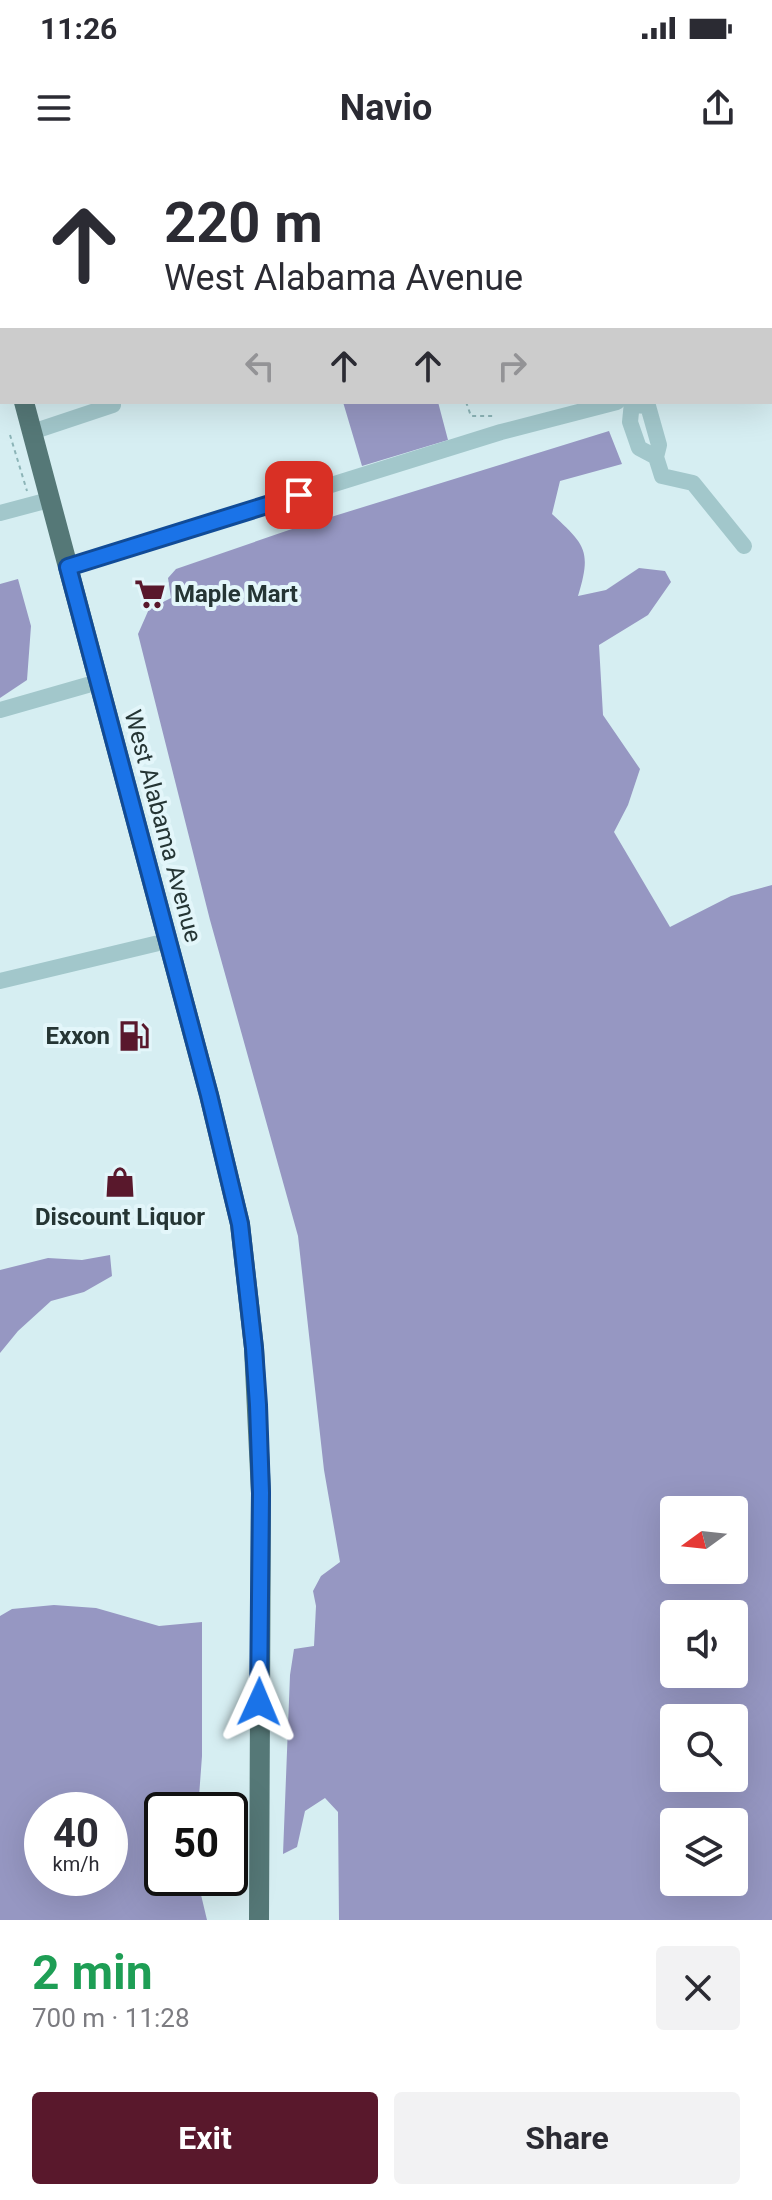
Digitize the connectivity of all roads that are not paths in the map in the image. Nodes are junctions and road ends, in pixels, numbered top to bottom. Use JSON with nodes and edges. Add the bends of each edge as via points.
{"nodes":[{"id":1,"x":25,"y":404,"type":"edge"},
{"id":2,"x":615,"y":404,"type":"edge"},
{"id":3,"x":627,"y":404,"type":"edge"},
{"id":4,"x":113,"y":405,"type":"dead end"},
{"id":5,"x":569,"y":408,"type":"edge"},
{"id":6,"x":32,"y":432,"type":"junction"},
{"id":7,"x":40,"y":503,"type":"junction"},
{"id":8,"x":0,"y":513,"type":"edge"},
{"id":9,"x":744,"y":546,"type":"dead end"},
{"id":10,"x":68,"y":567,"type":"junction"},
{"id":11,"x":98,"y":682,"type":"junction"},
{"id":12,"x":0,"y":710,"type":"edge"},
{"id":13,"x":167,"y":941,"type":"junction"},
{"id":14,"x":0,"y":981,"type":"edge"},
{"id":15,"x":259,"y":1920,"type":"edge"}],
"edges":[{"from":1,"to":6,"type":"main road","name":"West Alabama Avenue"},
{"from":2,"to":5,"type":"street"},
{"from":3,"to":9,"type":"street","via":[[639,448],[656,457],[662,476],[693,483]]},
{"from":4,"to":6,"type":"street"},
{"from":5,"to":10,"type":"street"},
{"from":6,"to":7,"type":"main road","name":"West Alabama Avenue"},
{"from":7,"to":8,"type":"street"},
{"from":7,"to":10,"type":"main road","name":"West Alabama Avenue"},
{"from":10,"to":11,"type":"main road","name":"West Alabama Avenue"},
{"from":11,"to":12,"type":"street"},
{"from":11,"to":13,"type":"main road","name":"West Alabama Avenue"},
{"from":13,"to":14,"type":"street"},
{"from":13,"to":15,"type":"main road","name":"West Alabama Avenue","via":[[240,1224],[254,1348],[261,1493]]}]}
